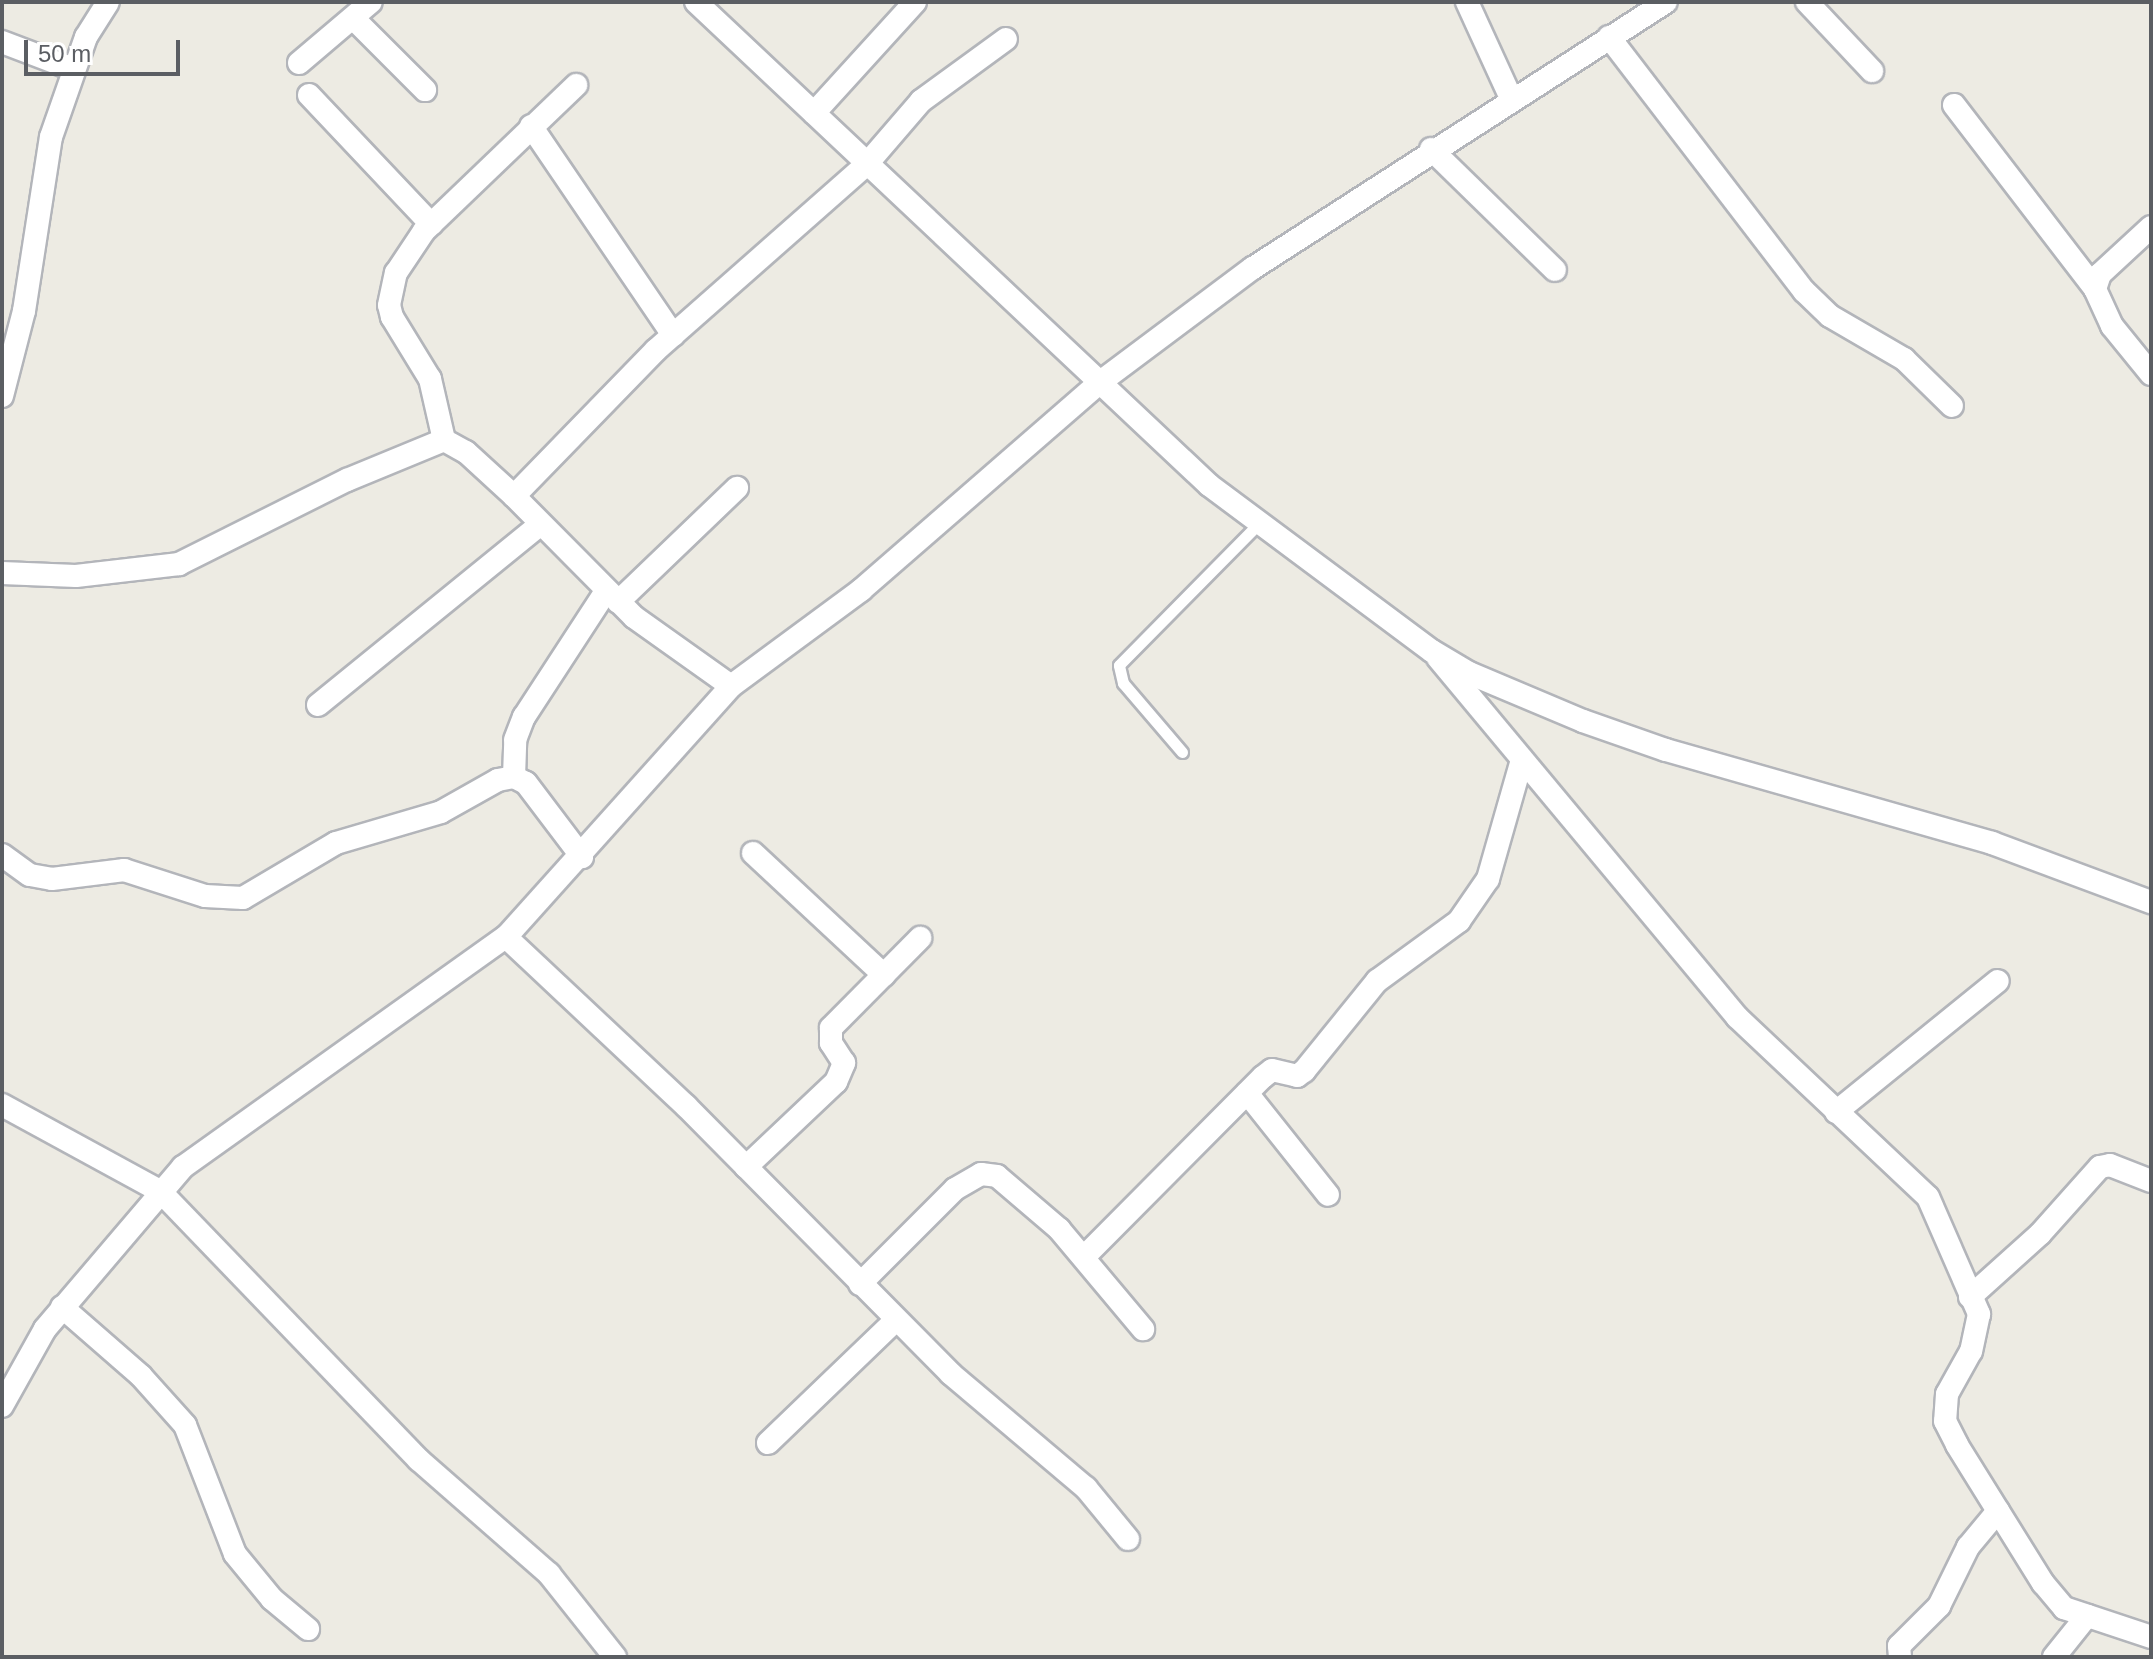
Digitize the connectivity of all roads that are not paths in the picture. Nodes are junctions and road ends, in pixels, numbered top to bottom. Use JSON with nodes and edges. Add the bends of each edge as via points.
{"nodes":[{"id":1,"x":108,"y":2,"type":"edge"},
{"id":2,"x":371,"y":2,"type":"edge"},
{"id":3,"x":696,"y":2,"type":"edge"},
{"id":4,"x":915,"y":2,"type":"edge"},
{"id":5,"x":1467,"y":2,"type":"edge"},
{"id":6,"x":1666,"y":2,"type":"edge"},
{"id":7,"x":1807,"y":2,"type":"edge"},
{"id":8,"x":353,"y":18,"type":"junction"},
{"id":9,"x":1609,"y":37,"type":"junction"},
{"id":10,"x":1006,"y":39,"type":"dead end"},
{"id":11,"x":2,"y":42,"type":"edge"},
{"id":12,"x":299,"y":63,"type":"dead end"},
{"id":13,"x":73,"y":69,"type":"junction"},
{"id":14,"x":1872,"y":71,"type":"dead end"},
{"id":15,"x":576,"y":85,"type":"dead end"},
{"id":16,"x":425,"y":90,"type":"dead end"},
{"id":17,"x":309,"y":95,"type":"dead end"},
{"id":18,"x":1511,"y":98,"type":"junction"},
{"id":19,"x":1954,"y":105,"type":"dead end"},
{"id":20,"x":814,"y":113,"type":"junction"},
{"id":21,"x":531,"y":126,"type":"junction"},
{"id":22,"x":1431,"y":149,"type":"junction"},
{"id":23,"x":866,"y":165,"type":"junction"},
{"id":24,"x":431,"y":224,"type":"junction"},
{"id":25,"x":2151,"y":227,"type":"edge"},
{"id":26,"x":1555,"y":270,"type":"dead end"},
{"id":27,"x":2095,"y":289,"type":"junction"},
{"id":28,"x":673,"y":335,"type":"junction"},
{"id":29,"x":2151,"y":374,"type":"edge"},
{"id":30,"x":1099,"y":383,"type":"junction"},
{"id":31,"x":2,"y":396,"type":"edge"},
{"id":32,"x":1952,"y":406,"type":"dead end"},
{"id":33,"x":444,"y":440,"type":"junction"},
{"id":34,"x":737,"y":488,"type":"dead end"},
{"id":35,"x":514,"y":496,"type":"junction"},
{"id":36,"x":541,"y":524,"type":"junction"},
{"id":37,"x":1258,"y":524,"type":"junction"},
{"id":38,"x":2,"y":573,"type":"edge"},
{"id":39,"x":612,"y":596,"type":"junction"},
{"id":40,"x":1432,"y":651,"type":"junction"},
{"id":41,"x":731,"y":686,"type":"junction"},
{"id":42,"x":318,"y":705,"type":"dead end"},
{"id":43,"x":1182,"y":752,"type":"dead end"},
{"id":44,"x":1522,"y":760,"type":"junction"},
{"id":45,"x":514,"y":777,"type":"junction"},
{"id":46,"x":753,"y":853,"type":"dead end"},
{"id":47,"x":2,"y":855,"type":"edge"},
{"id":48,"x":582,"y":857,"type":"junction"},
{"id":49,"x":2151,"y":902,"type":"edge"},
{"id":50,"x":506,"y":937,"type":"junction"},
{"id":51,"x":920,"y":938,"type":"dead end"},
{"id":52,"x":884,"y":975,"type":"junction"},
{"id":53,"x":1998,"y":981,"type":"dead end"},
{"id":54,"x":1247,"y":1093,"type":"junction"},
{"id":55,"x":2,"y":1105,"type":"edge"},
{"id":56,"x":1836,"y":1112,"type":"junction"},
{"id":57,"x":746,"y":1167,"type":"junction"},
{"id":58,"x":2151,"y":1181,"type":"edge"},
{"id":59,"x":160,"y":1191,"type":"junction"},
{"id":60,"x":1328,"y":1195,"type":"dead end"},
{"id":61,"x":1085,"y":1256,"type":"junction"},
{"id":62,"x":860,"y":1284,"type":"junction"},
{"id":63,"x":1970,"y":1297,"type":"junction"},
{"id":64,"x":62,"y":1307,"type":"junction"},
{"id":65,"x":896,"y":1320,"type":"junction"},
{"id":66,"x":1143,"y":1329,"type":"dead end"},
{"id":67,"x":26,"y":1356,"type":"junction"},
{"id":68,"x":2,"y":1365,"type":"edge"},
{"id":69,"x":2,"y":1406,"type":"edge"},
{"id":70,"x":768,"y":1443,"type":"dead end"},
{"id":71,"x":1998,"y":1511,"type":"junction"},
{"id":72,"x":1128,"y":1539,"type":"dead end"},
{"id":73,"x":2087,"y":1616,"type":"junction"},
{"id":74,"x":308,"y":1629,"type":"dead end"},
{"id":75,"x":2151,"y":1637,"type":"edge"},
{"id":76,"x":615,"y":1657,"type":"edge"},
{"id":77,"x":1900,"y":1657,"type":"edge"},
{"id":78,"x":2054,"y":1657,"type":"edge"}],
"edges":[{"from":1,"to":13,"type":"street"},
{"from":2,"to":8,"type":"street"},
{"from":3,"to":20,"type":"street"},
{"from":4,"to":20,"type":"street"},
{"from":5,"to":18,"type":"street"},
{"from":6,"to":9,"type":"street"},
{"from":7,"to":14,"type":"street"},
{"from":8,"to":12,"type":"street"},
{"from":8,"to":16,"type":"street"},
{"from":9,"to":18,"type":"street"},
{"from":9,"to":32,"type":"street","via":[[1817,305],[1904,359]]},
{"from":10,"to":23,"type":"street","via":[[921,101]]},
{"from":11,"to":13,"type":"street"},
{"from":13,"to":31,"type":"street","via":[[51,137],[24,311]]},
{"from":15,"to":21,"type":"street"},
{"from":17,"to":24,"type":"street"},
{"from":18,"to":22,"type":"street"},
{"from":19,"to":27,"type":"street"},
{"from":20,"to":23,"type":"street"},
{"from":21,"to":24,"type":"street"},
{"from":21,"to":28,"type":"street"},
{"from":22,"to":26,"type":"street"},
{"from":22,"to":30,"type":"street","via":[[1253,268]]},
{"from":23,"to":28,"type":"street"},
{"from":23,"to":30,"type":"street"},
{"from":24,"to":33,"type":"street","via":[[407,251],[389,305],[430,379]]},
{"from":25,"to":27,"type":"street","via":[[2100,274]]},
{"from":27,"to":29,"type":"street","via":[[2112,326]]},
{"from":28,"to":35,"type":"street"},
{"from":30,"to":37,"type":"street"},
{"from":30,"to":41,"type":"street","via":[[861,590]]},
{"from":33,"to":35,"type":"street","via":[[466,452]]},
{"from":33,"to":38,"type":"street","via":[[347,480],[179,564],[76,576]]},
{"from":34,"to":39,"type":"street"},
{"from":35,"to":36,"type":"street"},
{"from":36,"to":39,"type":"street"},
{"from":36,"to":42,"type":"street"},
{"from":37,"to":40,"type":"street"},
{"from":37,"to":43,"type":"lane","via":[[1119,665],[1123,683]]},
{"from":39,"to":41,"type":"street"},
{"from":39,"to":45,"type":"street","via":[[524,717],[515,740]]},
{"from":40,"to":44,"type":"street"},
{"from":40,"to":49,"type":"street","via":[[1469,673],[1583,721],[1992,843]]},
{"from":41,"to":48,"type":"street"},
{"from":44,"to":54,"type":"street","via":[[1488,879],[1470,908],[1446,935],[1377,981],[1304,1071],[1297,1076],[1272,1070]]},
{"from":44,"to":56,"type":"street","via":[[1737,1017]]},
{"from":45,"to":47,"type":"street","via":[[498,780],[441,812],[336,843],[243,898],[205,896],[124,870],[41,877]]},
{"from":45,"to":48,"type":"street","via":[[526,783]]},
{"from":46,"to":52,"type":"street"},
{"from":48,"to":50,"type":"street"},
{"from":50,"to":57,"type":"street"},
{"from":50,"to":59,"type":"street","via":[[392,1023],[245,1120]]},
{"from":51,"to":52,"type":"street"},
{"from":52,"to":57,"type":"street","via":[[831,1028],[831,1043],[844,1063],[836,1082]]},
{"from":53,"to":56,"type":"street"},
{"from":54,"to":60,"type":"street"},
{"from":54,"to":61,"type":"street"},
{"from":55,"to":59,"type":"street"},
{"from":56,"to":63,"type":"street","via":[[1928,1197]]},
{"from":57,"to":62,"type":"street"},
{"from":58,"to":63,"type":"street","via":[[2110,1165],[2100,1167],[2040,1234]]},
{"from":59,"to":64,"type":"street"},
{"from":59,"to":76,"type":"street","via":[[419,1460],[549,1574]]},
{"from":61,"to":62,"type":"street","via":[[1013,1186],[981,1174],[955,1189]]},
{"from":61,"to":66,"type":"street"},
{"from":62,"to":65,"type":"street"},
{"from":63,"to":71,"type":"street","via":[[1979,1328],[1947,1394],[1945,1421]]},
{"from":64,"to":67,"type":"street"},
{"from":64,"to":74,"type":"street","via":[[141,1376],[185,1425],[235,1554],[272,1599]]},
{"from":65,"to":70,"type":"street"},
{"from":65,"to":72,"type":"street","via":[[951,1374],[1086,1488]]},
{"from":67,"to":68,"type":"street"},
{"from":67,"to":69,"type":"street"},
{"from":71,"to":73,"type":"street","via":[[2056,1599]]},
{"from":71,"to":77,"type":"street","via":[[1968,1547],[1939,1606],[1899,1646]]},
{"from":73,"to":75,"type":"street"},
{"from":73,"to":78,"type":"street"}]}
